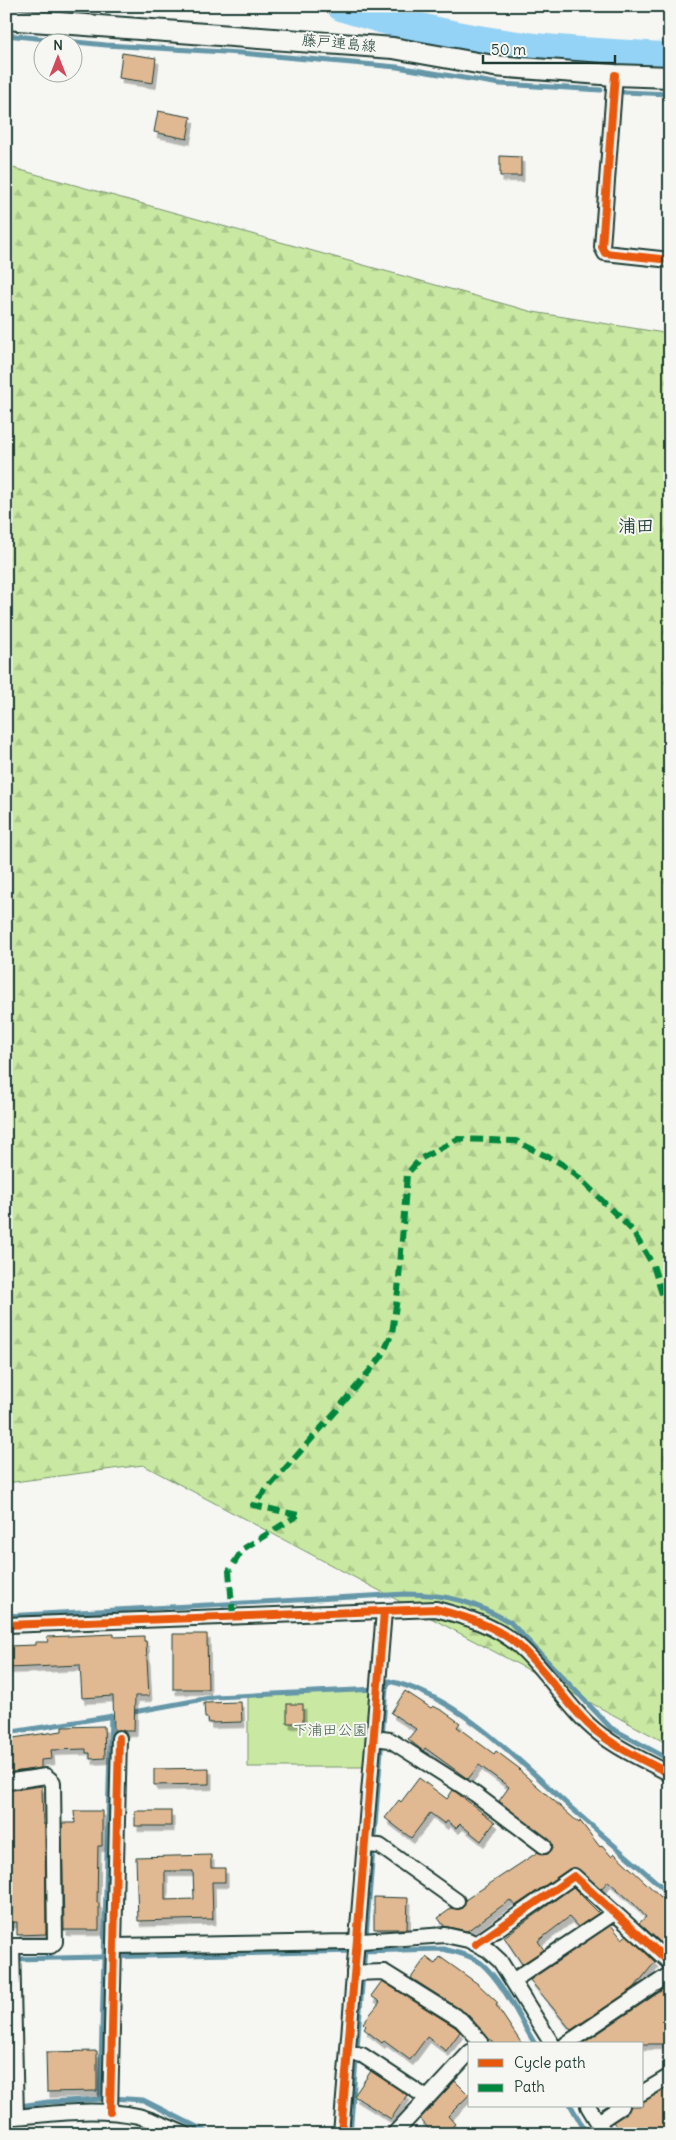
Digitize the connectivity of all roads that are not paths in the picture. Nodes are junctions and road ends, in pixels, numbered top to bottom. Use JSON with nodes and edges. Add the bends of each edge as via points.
{"nodes":[{"id":1,"x":6,"y":19,"type":"edge"},
{"id":2,"x":615,"y":75,"type":"junction"},
{"id":3,"x":670,"y":77,"type":"edge"},
{"id":4,"x":670,"y":260,"type":"edge"},
{"id":5,"x":384,"y":1610,"type":"junction"},
{"id":6,"x":6,"y":1624,"type":"edge"},
{"id":7,"x":119,"y":1738,"type":"dead end"},
{"id":8,"x":379,"y":1739,"type":"junction"},
{"id":9,"x":670,"y":1774,"type":"edge"},
{"id":10,"x":6,"y":1782,"type":"edge"},
{"id":11,"x":370,"y":1845,"type":"junction"},
{"id":12,"x":544,"y":1846,"type":"dead end"},
{"id":13,"x":457,"y":1901,"type":"dead end"},
{"id":14,"x":614,"y":1912,"type":"junction"},
{"id":15,"x":360,"y":1944,"type":"junction"},
{"id":16,"x":476,"y":1944,"type":"junction"},
{"id":17,"x":115,"y":1948,"type":"junction"},
{"id":18,"x":10,"y":1952,"type":"edge"},
{"id":19,"x":670,"y":1963,"type":"edge"},
{"id":20,"x":359,"y":1973,"type":"junction"},
{"id":21,"x":670,"y":1974,"type":"edge"},
{"id":22,"x":514,"y":1980,"type":"junction"},
{"id":23,"x":10,"y":2009,"type":"edge"},
{"id":24,"x":479,"y":2042,"type":"edge"},
{"id":25,"x":551,"y":2042,"type":"edge"},
{"id":26,"x":569,"y":2042,"type":"edge"},
{"id":27,"x":353,"y":2054,"type":"junction"},
{"id":28,"x":468,"y":2054,"type":"edge"},
{"id":29,"x":10,"y":2061,"type":"edge"},
{"id":30,"x":670,"y":2076,"type":"edge"},
{"id":31,"x":644,"y":2092,"type":"edge"},
{"id":32,"x":427,"y":2098,"type":"junction"},
{"id":33,"x":110,"y":2103,"type":"junction"},
{"id":34,"x":589,"y":2108,"type":"edge"},
{"id":35,"x":620,"y":2108,"type":"edge"},
{"id":36,"x":13,"y":2112,"type":"edge"},
{"id":37,"x":601,"y":2128,"type":"edge"},
{"id":38,"x":185,"y":2134,"type":"edge"},
{"id":39,"x":341,"y":2134,"type":"edge"},
{"id":40,"x":394,"y":2134,"type":"edge"}],
"edges":[{"from":1,"to":2,"type":"main road","name":"藤戸連島線","via":[[393,48],[494,66]]},
{"from":2,"to":3,"type":"main road","name":"藤戸連島線"},
{"from":2,"to":4,"type":"street","via":[[602,247],[606,253]]},
{"from":5,"to":6,"type":"street"},
{"from":5,"to":8,"type":"street","via":[[378,1688]]},
{"from":5,"to":9,"type":"street","via":[[436,1609],[470,1618],[499,1632],[520,1647],[588,1724],[611,1741]]},
{"from":7,"to":17,"type":"street"},
{"from":8,"to":11,"type":"street"},
{"from":8,"to":12,"type":"street","via":[[390,1740],[475,1794]]},
{"from":10,"to":18,"type":"street","via":[[46,1776],[53,1782],[55,1942],[51,1946]]},
{"from":11,"to":13,"type":"street","via":[[380,1846]]},
{"from":11,"to":15,"type":"street"},
{"from":14,"to":16,"type":"street","via":[[574,1876]]},
{"from":14,"to":19,"type":"street"},
{"from":14,"to":22,"type":"street"},
{"from":15,"to":16,"type":"street","via":[[445,1935]]},
{"from":15,"to":17,"type":"street"},
{"from":15,"to":20,"type":"street"},
{"from":16,"to":22,"type":"street","via":[[500,1961]]},
{"from":17,"to":33,"type":"street"},
{"from":18,"to":23,"type":"street"},
{"from":20,"to":24,"type":"street","via":[[384,1972],[461,2020]]},
{"from":20,"to":27,"type":"street"},
{"from":21,"to":26,"type":"street"},
{"from":22,"to":25,"type":"street"},
{"from":23,"to":29,"type":"street"},
{"from":27,"to":32,"type":"street"},
{"from":27,"to":39,"type":"street"},
{"from":28,"to":32,"type":"street"},
{"from":29,"to":36,"type":"street"},
{"from":30,"to":31,"type":"street"},
{"from":32,"to":40,"type":"street"},
{"from":33,"to":36,"type":"street","via":[[63,2111]]},
{"from":33,"to":38,"type":"street"},
{"from":34,"to":37,"type":"street"},
{"from":35,"to":37,"type":"street"}]}
